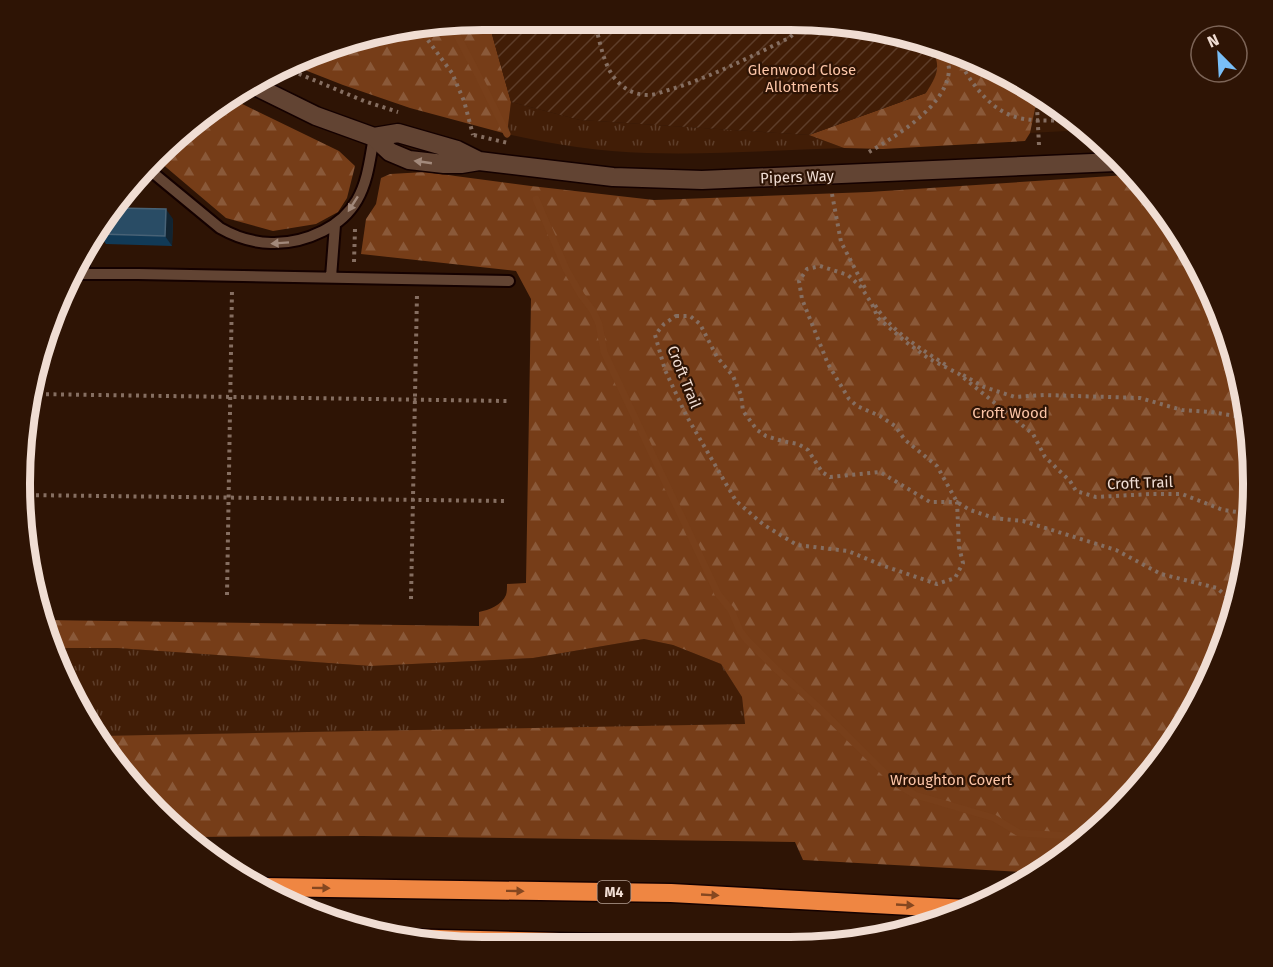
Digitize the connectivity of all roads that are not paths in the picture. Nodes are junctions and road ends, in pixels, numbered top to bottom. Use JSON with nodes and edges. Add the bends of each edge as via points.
{"nodes":[{"id":1,"x":261,"y":89,"type":"edge"},
{"id":2,"x":374,"y":137,"type":"junction"},
{"id":3,"x":1109,"y":162,"type":"edge"},
{"id":4,"x":153,"y":173,"type":"edge"},
{"id":5,"x":335,"y":225,"type":"junction"},
{"id":6,"x":84,"y":270,"type":"edge"},
{"id":7,"x":84,"y":274,"type":"joint"},
{"id":8,"x":332,"y":277,"type":"junction"},
{"id":9,"x":509,"y":282,"type":"dead end"},
{"id":10,"x":278,"y":887,"type":"edge"},
{"id":11,"x":948,"y":908,"type":"edge"}],
"edges":[{"from":1,"to":2,"type":"main road","name":"Pipers Way","via":[[316,116]]},
{"from":2,"to":3,"type":"main road","name":"Pipers Way","via":[[390,152],[409,160],[479,162],[658,179],[830,176]]},
{"from":2,"to":5,"type":"lane","one_way":true,"via":[[359,195]]},
{"from":5,"to":4,"type":"lane","one_way":true,"via":[[297,241],[278,244],[245,240],[220,228]]},
{"from":5,"to":8,"type":"lane"},
{"from":6,"to":7,"type":"lane"},
{"from":7,"to":8,"type":"lane"},
{"from":8,"to":9,"type":"lane"},
{"from":10,"to":11,"type":"highway","number":"M4","one_way":true,"via":[[671,892]]}]}
